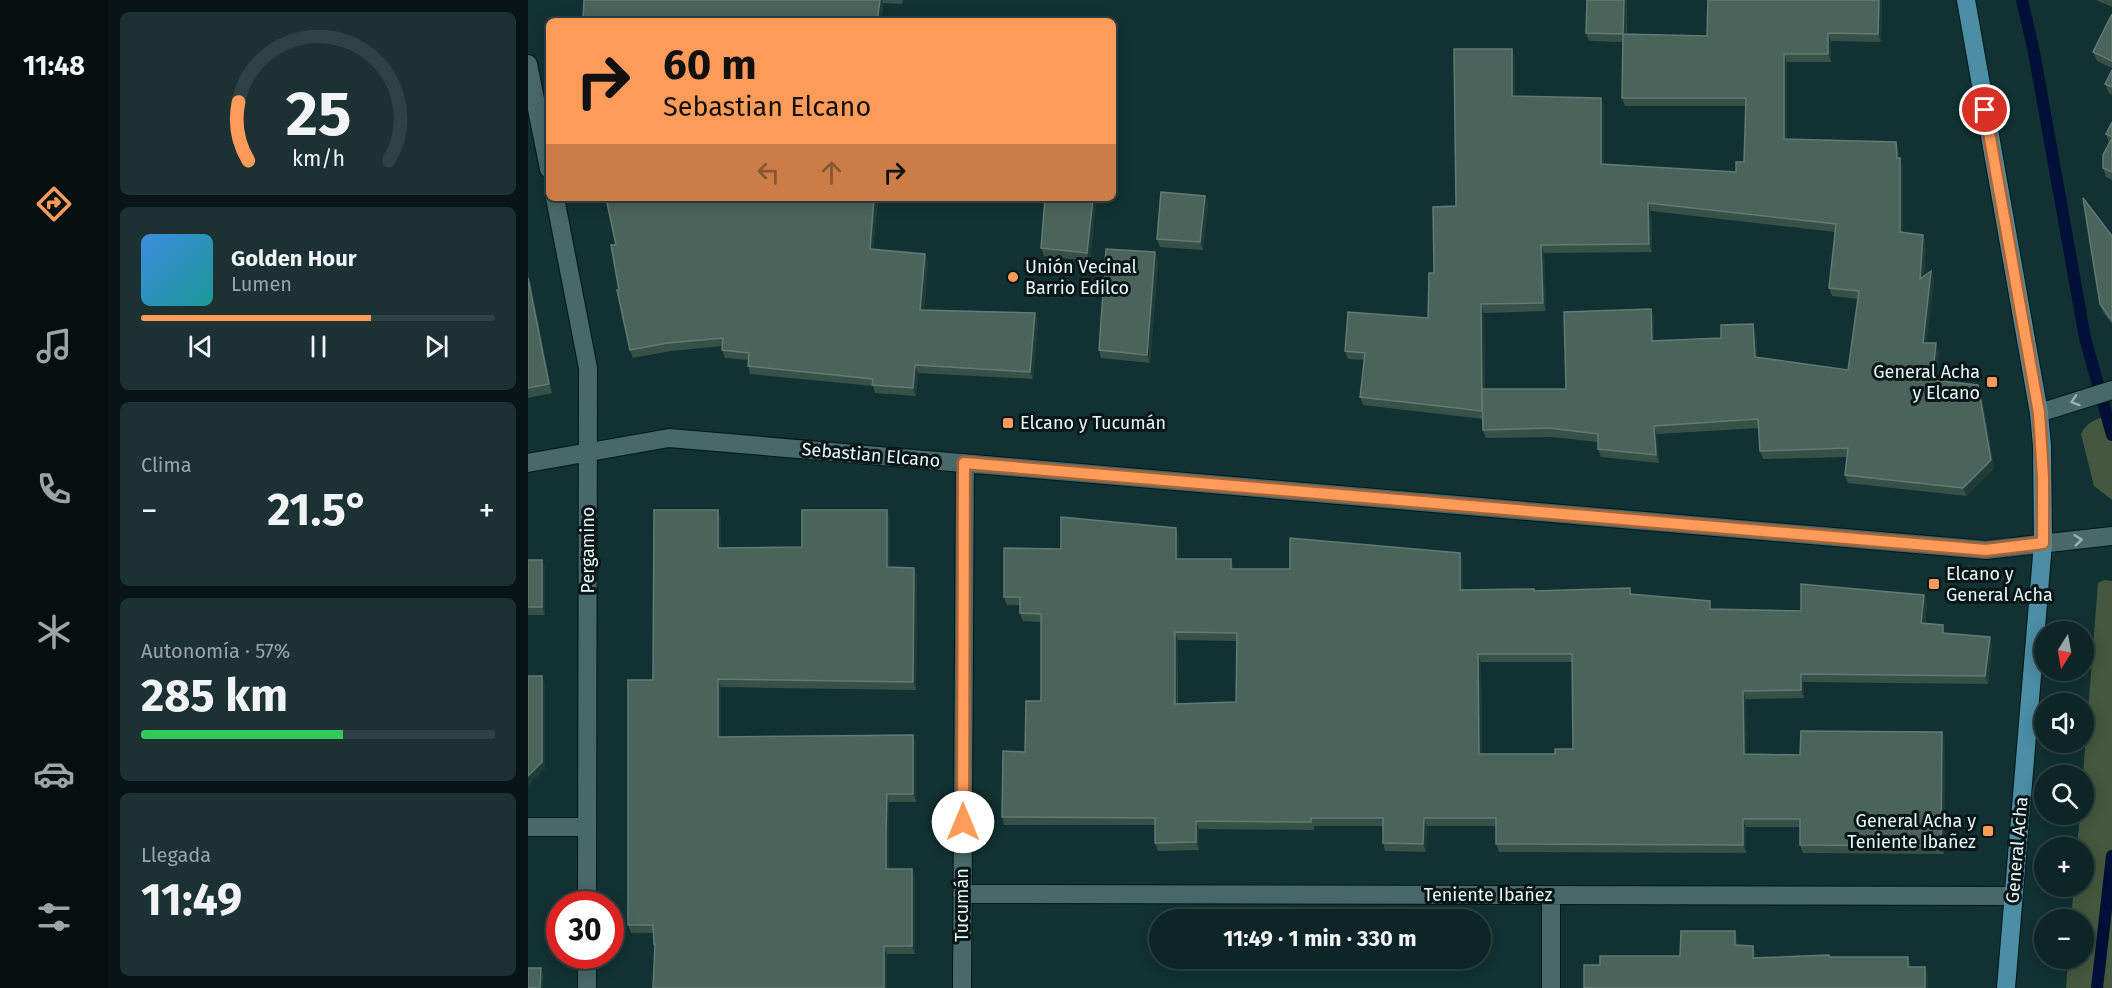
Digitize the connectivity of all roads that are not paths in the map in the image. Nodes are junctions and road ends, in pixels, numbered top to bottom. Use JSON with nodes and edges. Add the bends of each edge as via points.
{"nodes":[{"id":1,"x":1966,"y":0,"type":"edge"},
{"id":2,"x":528,"y":64,"type":"edge"},
{"id":3,"x":546,"y":155,"type":"edge"},
{"id":4,"x":556,"y":201,"type":"edge"},
{"id":5,"x":2112,"y":390,"type":"edge"},
{"id":6,"x":2039,"y":413,"type":"junction"},
{"id":7,"x":588,"y":453,"type":"junction"},
{"id":8,"x":528,"y":463,"type":"edge"},
{"id":9,"x":964,"y":463,"type":"junction"},
{"id":10,"x":2112,"y":536,"type":"edge"},
{"id":11,"x":2043,"y":543,"type":"junction"},
{"id":12,"x":528,"y":827,"type":"edge"},
{"id":13,"x":587,"y":827,"type":"junction"},
{"id":14,"x":587,"y":891,"type":"edge"},
{"id":15,"x":962,"y":894,"type":"junction"},
{"id":16,"x":1551,"y":895,"type":"junction"},
{"id":17,"x":2013,"y":896,"type":"junction"},
{"id":18,"x":587,"y":969,"type":"edge"},
{"id":19,"x":587,"y":988,"type":"edge"},
{"id":20,"x":962,"y":988,"type":"edge"},
{"id":21,"x":1551,"y":988,"type":"edge"},
{"id":22,"x":2006,"y":988,"type":"edge"}],
"edges":[{"from":1,"to":6,"type":"main road","name":"General Acha"},
{"from":2,"to":3,"type":"street"},
{"from":4,"to":7,"type":"street","name":"Pergamino","via":[[588,368]]},
{"from":5,"to":6,"type":"street","one_way":true},
{"from":6,"to":11,"type":"main road","name":"General Acha"},
{"from":7,"to":8,"type":"street","name":"Sebastian Elcano"},
{"from":7,"to":9,"type":"street","name":"Sebastian Elcano","via":[[669,438]]},
{"from":7,"to":13,"type":"street","name":"Pergamino"},
{"from":9,"to":11,"type":"street","name":"Sebastian Elcano","via":[[1986,550]]},
{"from":9,"to":15,"type":"street","name":"Tucumán"},
{"from":11,"to":10,"type":"street","name":"Sebastian Elcano","one_way":true},
{"from":11,"to":17,"type":"main road","name":"General Acha"},
{"from":12,"to":13,"type":"street"},
{"from":13,"to":14,"type":"street","name":"Pergamino"},
{"from":15,"to":16,"type":"street","name":"Teniente Ibañez"},
{"from":15,"to":20,"type":"street","name":"Tucumán"},
{"from":16,"to":17,"type":"street","name":"Teniente Ibañez"},
{"from":16,"to":21,"type":"street"},
{"from":17,"to":22,"type":"main road","name":"General Acha"},
{"from":18,"to":19,"type":"street"}]}
